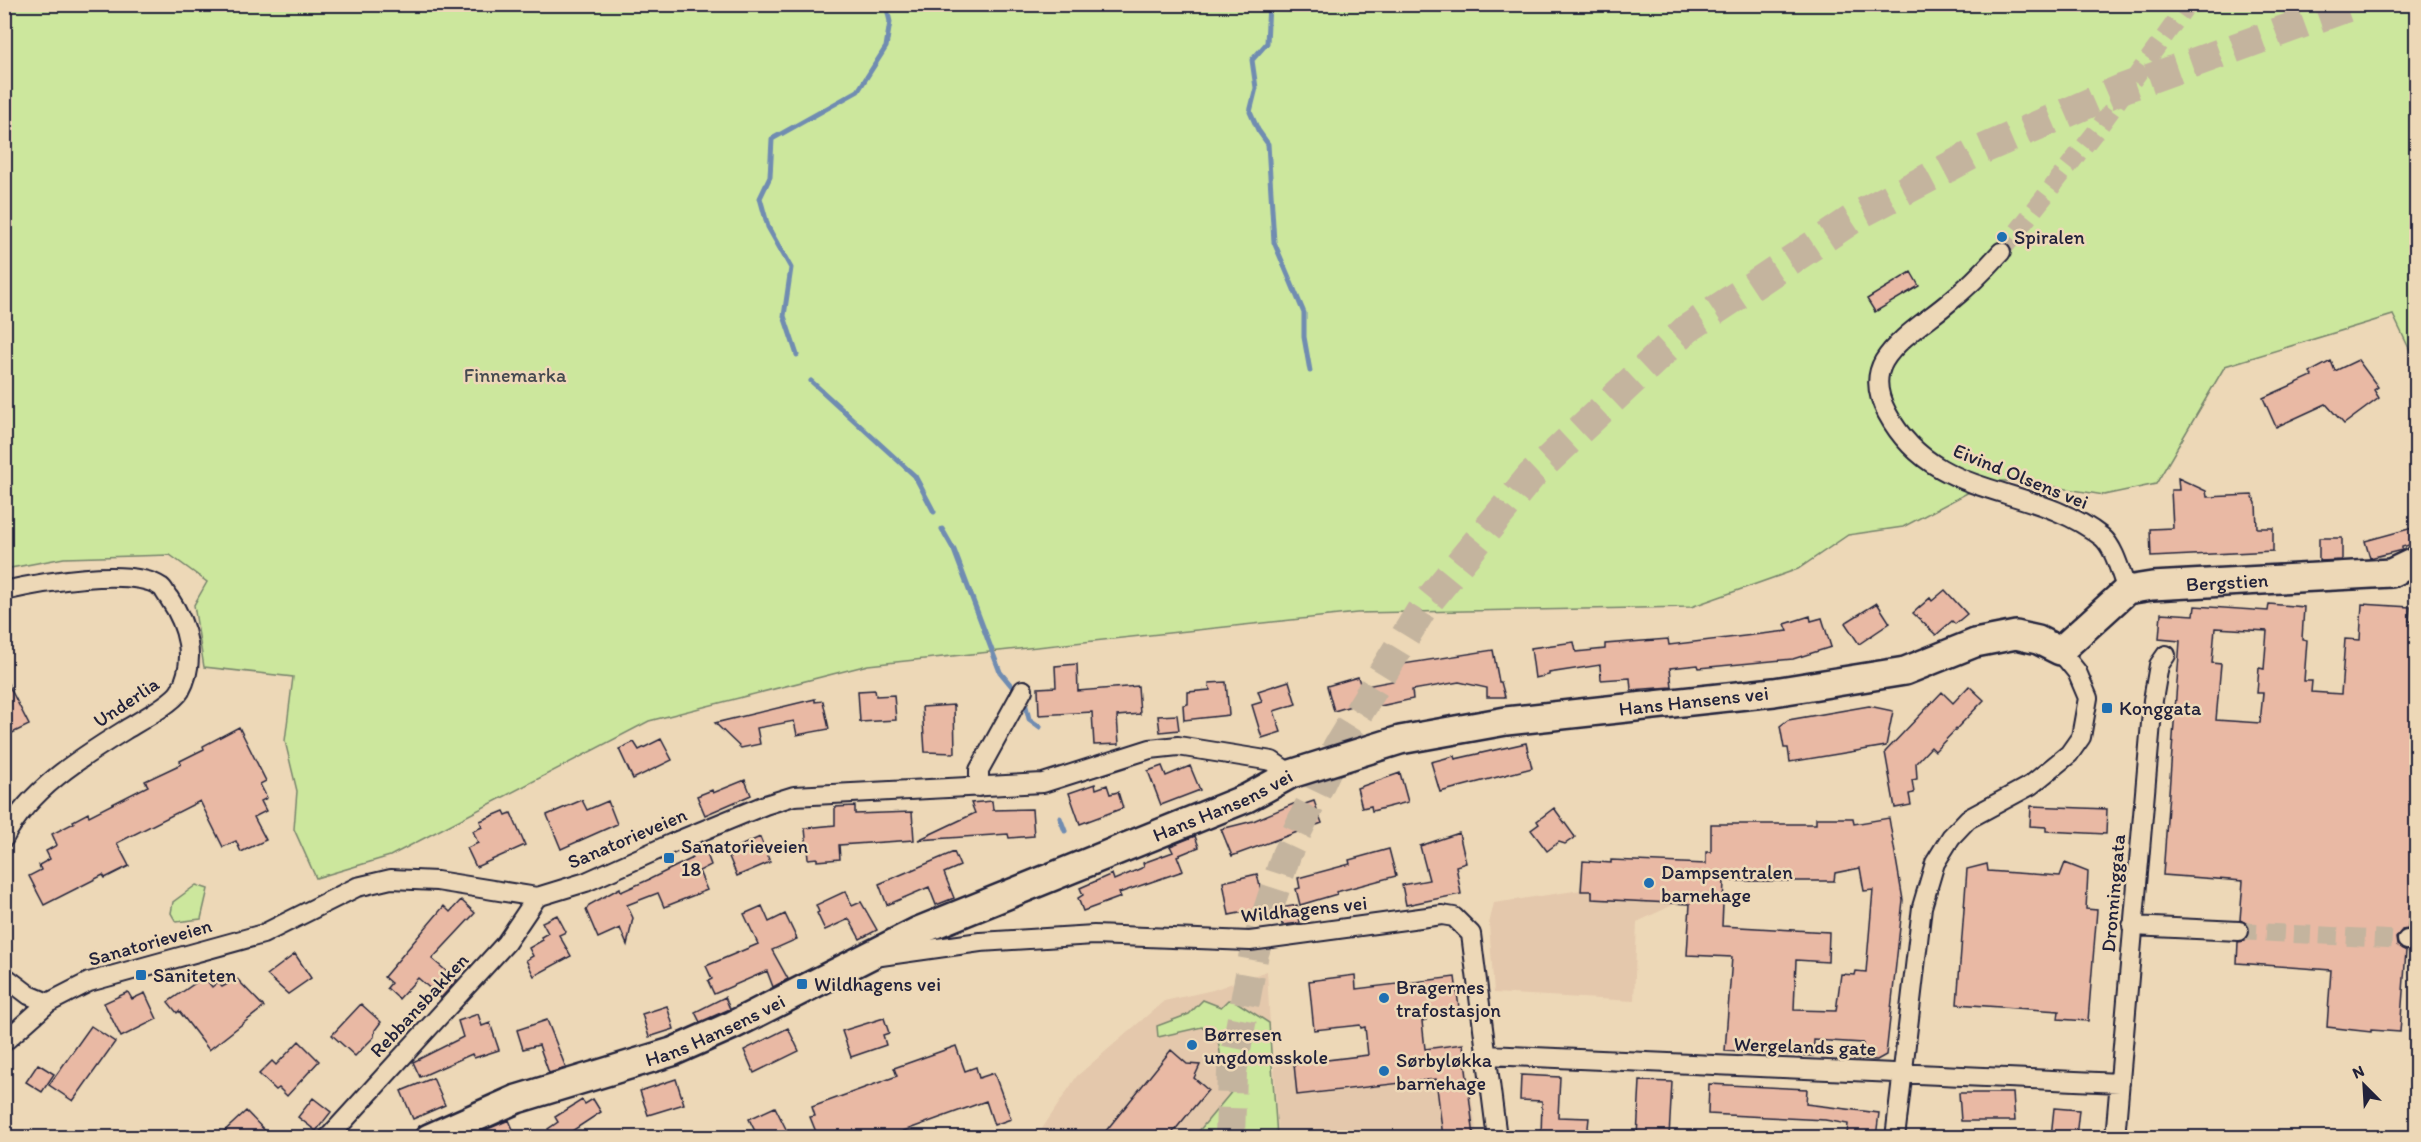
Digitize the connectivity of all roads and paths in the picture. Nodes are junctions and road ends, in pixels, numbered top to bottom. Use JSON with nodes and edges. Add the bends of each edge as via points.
{"nodes":[{"id":1,"x":2001,"y":252,"type":"tunnel mouth"},
{"id":2,"x":2416,"y":561,"type":"edge"},
{"id":3,"x":2127,"y":590,"type":"junction"},
{"id":4,"x":4,"y":591,"type":"edge"},
{"id":5,"x":2061,"y":651,"type":"junction"},
{"id":6,"x":2166,"y":655,"type":"dead end"},
{"id":7,"x":1023,"y":690,"type":"dead end"},
{"id":8,"x":1291,"y":774,"type":"junction"},
{"id":9,"x":979,"y":787,"type":"junction"},
{"id":10,"x":4,"y":838,"type":"edge"},
{"id":11,"x":537,"y":897,"type":"junction"},
{"id":12,"x":2132,"y":926,"type":"junction"},
{"id":13,"x":2239,"y":931,"type":"tunnel mouth"},
{"id":14,"x":860,"y":960,"type":"junction"},
{"id":15,"x":4,"y":976,"type":"edge"},
{"id":16,"x":48,"y":1003,"type":"junction"},
{"id":17,"x":4,"y":1042,"type":"edge"},
{"id":18,"x":1488,"y":1055,"type":"junction"},
{"id":19,"x":1902,"y":1073,"type":"junction"},
{"id":20,"x":2120,"y":1083,"type":"junction"},
{"id":21,"x":328,"y":1137,"type":"edge"},
{"id":22,"x":429,"y":1137,"type":"edge"},
{"id":23,"x":1497,"y":1137,"type":"edge"},
{"id":24,"x":1895,"y":1137,"type":"edge"},
{"id":25,"x":2115,"y":1137,"type":"edge"}],
"edges":[{"from":1,"to":3,"type":"street","name":"Eivind Olsens vei","via":[[1952,301],[1892,351],[1878,376],[1882,403],[1894,426],[1929,462],[1981,488],[2018,496],[2066,515],[2104,538]]},
{"from":2,"to":3,"type":"main road","name":"Bergstien","via":[[2391,573]]},
{"from":3,"to":5,"type":"main road"},
{"from":4,"to":10,"type":"street","name":"Underlia","via":[[64,580],[128,576],[161,587],[181,616],[191,659],[179,693],[45,787]]},
{"from":5,"to":8,"type":"main road","name":"Hans Hansens vei","via":[[2016,635],[1975,643],[1905,671],[1774,692],[1506,721],[1400,740]]},
{"from":5,"to":19,"type":"street","via":[[2077,672],[2088,698],[2081,737],[2069,754],[2031,785],[1968,819],[1935,863],[1922,907]]},
{"from":6,"to":12,"type":"street","name":"Dronninggata","via":[[2159,665],[2153,700]]},
{"from":7,"to":9,"type":"street","via":[[979,770]]},
{"from":8,"to":9,"type":"street","name":"Sanatorieveien","via":[[1272,761],[1178,746],[1141,751],[1043,783]]},
{"from":8,"to":14,"type":"main road","name":"Hans Hansens vei","via":[[1247,798],[918,931]]},
{"from":9,"to":11,"type":"street","name":"Sanatorieveien","via":[[794,796],[586,882]]},
{"from":11,"to":16,"type":"street","name":"Sanatorieveien","via":[[437,881],[391,879],[357,887],[262,934],[89,982]]},
{"from":11,"to":21,"type":"street","name":"Rebbansbakken","via":[[506,943]]},
{"from":12,"to":13,"type":"street"},
{"from":12,"to":20,"type":"street","name":"Dronninggata"},
{"from":14,"to":18,"type":"street","name":"Wildhagens vei","via":[[980,942],[1094,935],[1250,940],[1442,915],[1454,917],[1471,934]]},
{"from":14,"to":22,"type":"main road","name":"Hans Hansens vei","via":[[672,1052],[517,1099]]},
{"from":15,"to":16,"type":"street","via":[[29,995]]},
{"from":16,"to":17,"type":"street","name":"Sanatorieveien"},
{"from":18,"to":19,"type":"street","name":"Wergelands gate"},
{"from":18,"to":23,"type":"street"},
{"from":19,"to":20,"type":"street","name":"Wergelands gate"},
{"from":19,"to":24,"type":"street"},
{"from":20,"to":25,"type":"street","name":"Dronninggata"}]}
